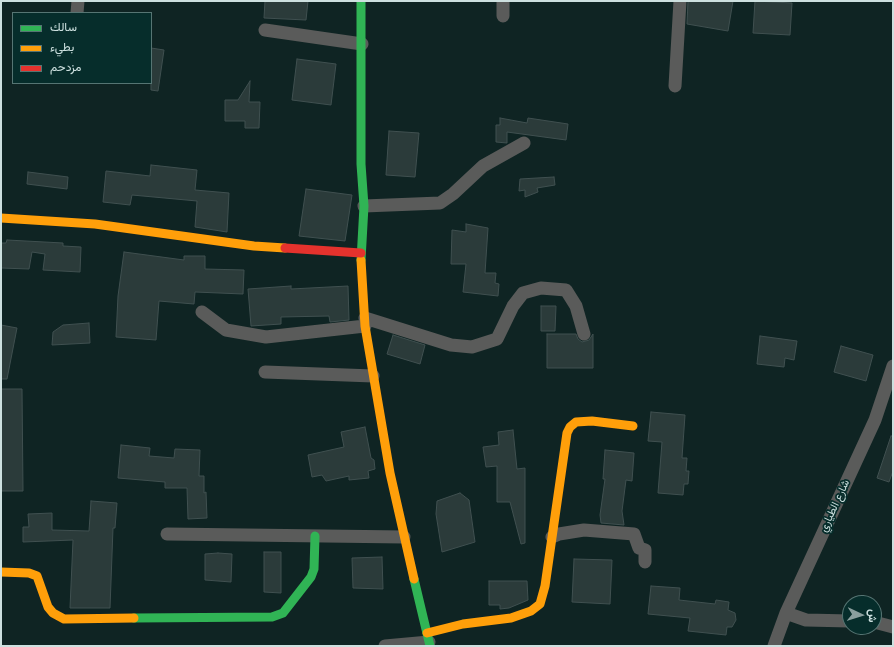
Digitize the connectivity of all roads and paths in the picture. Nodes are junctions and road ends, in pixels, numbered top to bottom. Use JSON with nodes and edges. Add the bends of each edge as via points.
{"nodes":[{"id":1,"x":78,"y":1,"type":"edge"},
{"id":2,"x":361,"y":1,"type":"edge"},
{"id":3,"x":503,"y":1,"type":"edge"},
{"id":4,"x":680,"y":1,"type":"edge"},
{"id":5,"x":77,"y":12,"type":"edge"},
{"id":6,"x":503,"y":16,"type":"dead end"},
{"id":7,"x":264,"y":30,"type":"dead end"},
{"id":8,"x":362,"y":44,"type":"junction"},
{"id":9,"x":675,"y":86,"type":"dead end"},
{"id":10,"x":524,"y":143,"type":"dead end"},
{"id":11,"x":364,"y":206,"type":"junction"},
{"id":12,"x":1,"y":218,"type":"edge"},
{"id":13,"x":361,"y":253,"type":"junction"},
{"id":14,"x":202,"y":312,"type":"dead end"},
{"id":15,"x":365,"y":322,"type":"junction"},
{"id":16,"x":584,"y":334,"type":"dead end"},
{"id":17,"x":893,"y":366,"type":"edge"},
{"id":18,"x":266,"y":372,"type":"dead end"},
{"id":19,"x":373,"y":376,"type":"junction"},
{"id":20,"x":634,"y":426,"type":"dead end"},
{"id":21,"x":167,"y":534,"type":"dead end"},
{"id":22,"x":315,"y":536,"type":"junction"},
{"id":23,"x":404,"y":537,"type":"junction"},
{"id":24,"x":552,"y":537,"type":"junction"},
{"id":25,"x":645,"y":562,"type":"dead end"},
{"id":26,"x":1,"y":572,"type":"edge"},
{"id":27,"x":786,"y":613,"type":"junction"},
{"id":28,"x":842,"y":621,"type":"edge"},
{"id":29,"x":882,"y":624,"type":"edge"},
{"id":30,"x":893,"y":627,"type":"edge"},
{"id":31,"x":429,"y":640,"type":"edge"},
{"id":32,"x":385,"y":646,"type":"edge"},
{"id":33,"x":774,"y":646,"type":"edge"}],
"edges":[{"from":1,"to":5,"type":"street"},
{"from":2,"to":8,"type":"street"},
{"from":3,"to":6,"type":"street"},
{"from":4,"to":9,"type":"street"},
{"from":7,"to":8,"type":"street"},
{"from":8,"to":11,"type":"street","via":[[361,164]]},
{"from":10,"to":11,"type":"street","via":[[483,166],[440,203]]},
{"from":11,"to":13,"type":"street"},
{"from":12,"to":13,"type":"street","via":[[95,224],[254,246]]},
{"from":13,"to":15,"type":"street"},
{"from":14,"to":15,"type":"street","via":[[226,330],[266,337]]},
{"from":15,"to":16,"type":"street","via":[[451,345],[472,347],[496,339],[513,306],[523,293],[541,288],[566,290],[576,306]]},
{"from":15,"to":19,"type":"street"},
{"from":17,"to":27,"type":"street","name":"شارع الطياري","via":[[875,420]]},
{"from":18,"to":19,"type":"street"},
{"from":19,"to":23,"type":"street"},
{"from":20,"to":24,"type":"street","via":[[592,421],[576,422],[570,427]]},
{"from":21,"to":22,"type":"street"},
{"from":22,"to":23,"type":"street"},
{"from":22,"to":26,"type":"street","via":[[314,569],[311,577],[283,613],[272,617],[64,619],[48,607],[37,576]]},
{"from":23,"to":31,"type":"street"},
{"from":24,"to":25,"type":"street","via":[[584,530],[634,534],[639,548],[645,550]]},
{"from":24,"to":31,"type":"street","via":[[540,604],[531,611],[512,618],[464,624]]},
{"from":27,"to":28,"type":"street","via":[[806,620]]},
{"from":27,"to":33,"type":"street","name":"شارع الطياري"},
{"from":29,"to":30,"type":"street"},
{"from":31,"to":32,"type":"street"}]}
